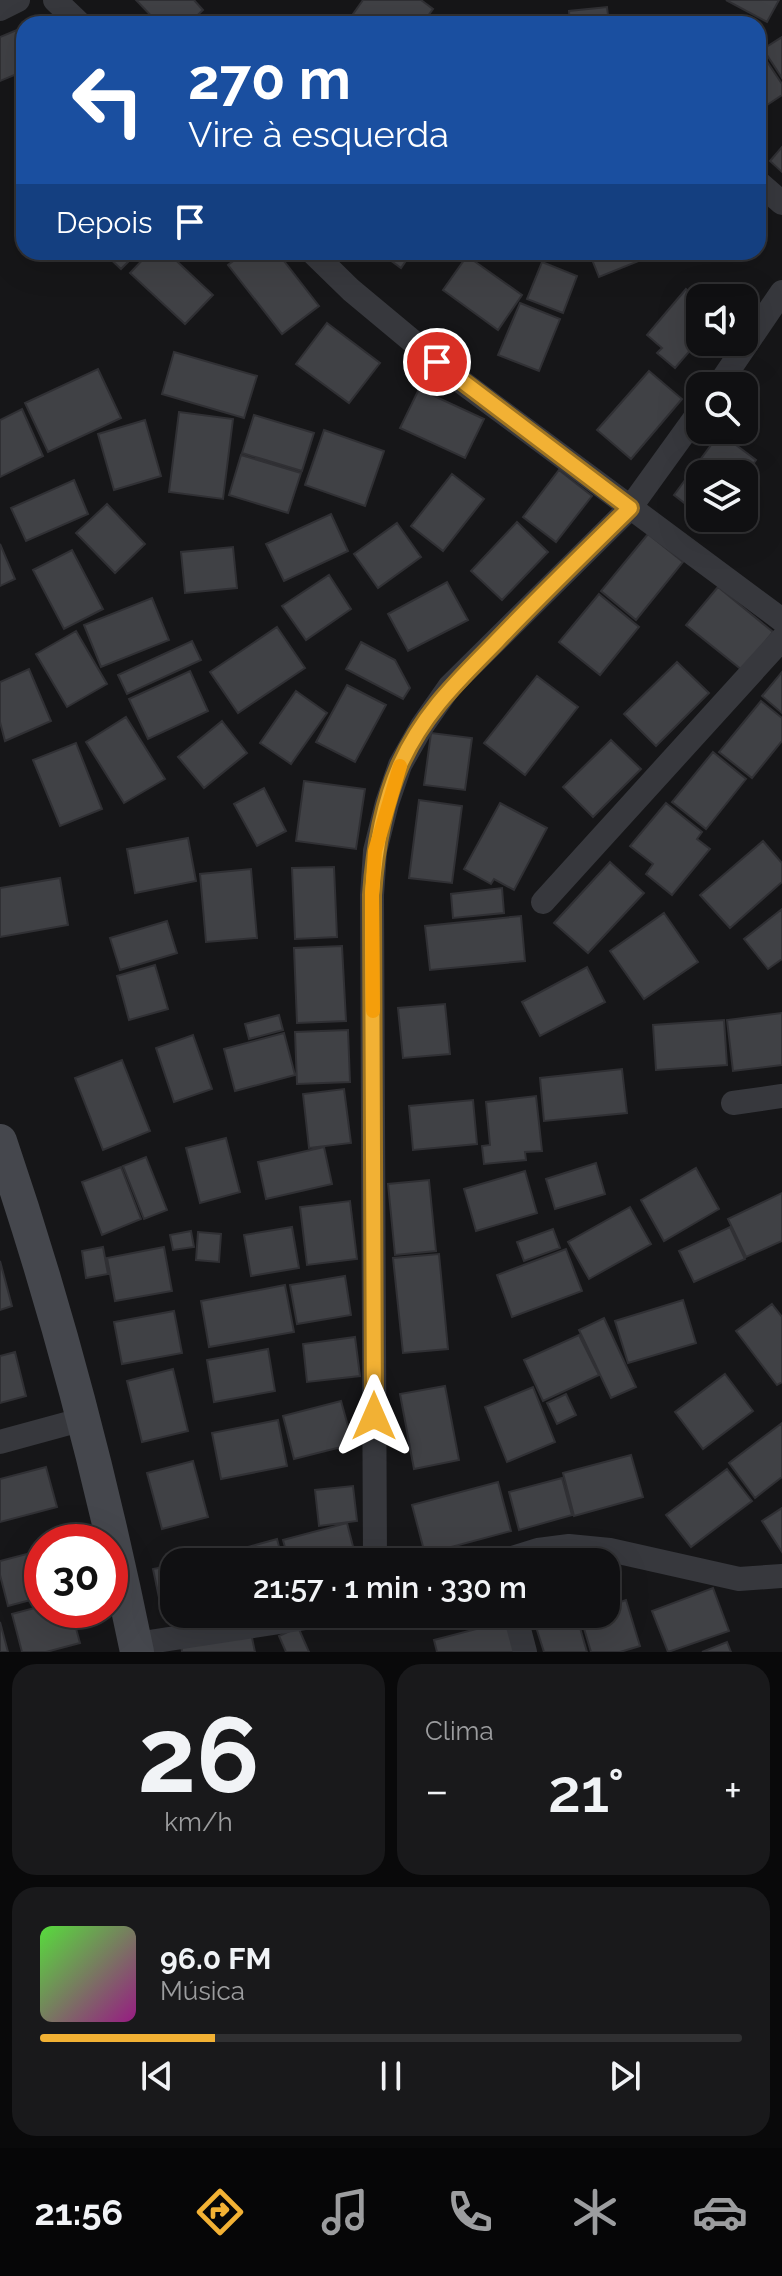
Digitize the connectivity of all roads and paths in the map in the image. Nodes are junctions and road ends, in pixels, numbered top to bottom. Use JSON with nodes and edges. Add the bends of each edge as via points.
{"nodes":[{"id":1,"x":18,"y":0,"type":"edge"},
{"id":2,"x":55,"y":0,"type":"edge"},
{"id":3,"x":0,"y":9,"type":"edge"},
{"id":4,"x":72,"y":16,"type":"edge"},
{"id":5,"x":766,"y":189,"type":"edge"},
{"id":6,"x":782,"y":203,"type":"edge"},
{"id":7,"x":320,"y":260,"type":"edge"},
{"id":8,"x":782,"y":292,"type":"edge"},
{"id":9,"x":728,"y":372,"type":"edge"},
{"id":10,"x":686,"y":430,"type":"edge"},
{"id":11,"x":630,"y":508,"type":"junction"},
{"id":12,"x":782,"y":620,"type":"edge"},
{"id":13,"x":782,"y":639,"type":"edge"},
{"id":14,"x":543,"y":902,"type":"dead end"},
{"id":15,"x":782,"y":1096,"type":"edge"},
{"id":16,"x":733,"y":1103,"type":"dead end"},
{"id":17,"x":0,"y":1141,"type":"edge"},
{"id":18,"x":10,"y":1200,"type":"edge"},
{"id":19,"x":84,"y":1419,"type":"junction"},
{"id":20,"x":0,"y":1442,"type":"edge"},
{"id":21,"x":375,"y":1548,"type":"edge"},
{"id":22,"x":554,"y":1548,"type":"edge"},
{"id":23,"x":590,"y":1548,"type":"edge"},
{"id":24,"x":620,"y":1552,"type":"edge"},
{"id":25,"x":782,"y":1576,"type":"edge"},
{"id":26,"x":251,"y":1628,"type":"edge"},
{"id":27,"x":519,"y":1628,"type":"edge"},
{"id":28,"x":136,"y":1648,"type":"edge"},
{"id":29,"x":525,"y":1652,"type":"edge"}],
"edges":[{"from":1,"to":3,"type":"street"},
{"from":2,"to":4,"type":"street"},
{"from":5,"to":6,"type":"street"},
{"from":7,"to":11,"type":"street","via":[[459,380]]},
{"from":8,"to":9,"type":"street"},
{"from":10,"to":11,"type":"street"},
{"from":11,"to":12,"type":"street"},
{"from":11,"to":21,"type":"street","via":[[450,686],[400,765],[378,839],[372,895]]},
{"from":13,"to":14,"type":"street"},
{"from":15,"to":16,"type":"street"},
{"from":17,"to":18,"type":"street"},
{"from":18,"to":19,"type":"street"},
{"from":19,"to":20,"type":"street"},
{"from":19,"to":28,"type":"street"},
{"from":22,"to":23,"type":"street"},
{"from":24,"to":25,"type":"street","via":[[739,1579]]},
{"from":26,"to":28,"type":"street"},
{"from":27,"to":29,"type":"street"}]}
